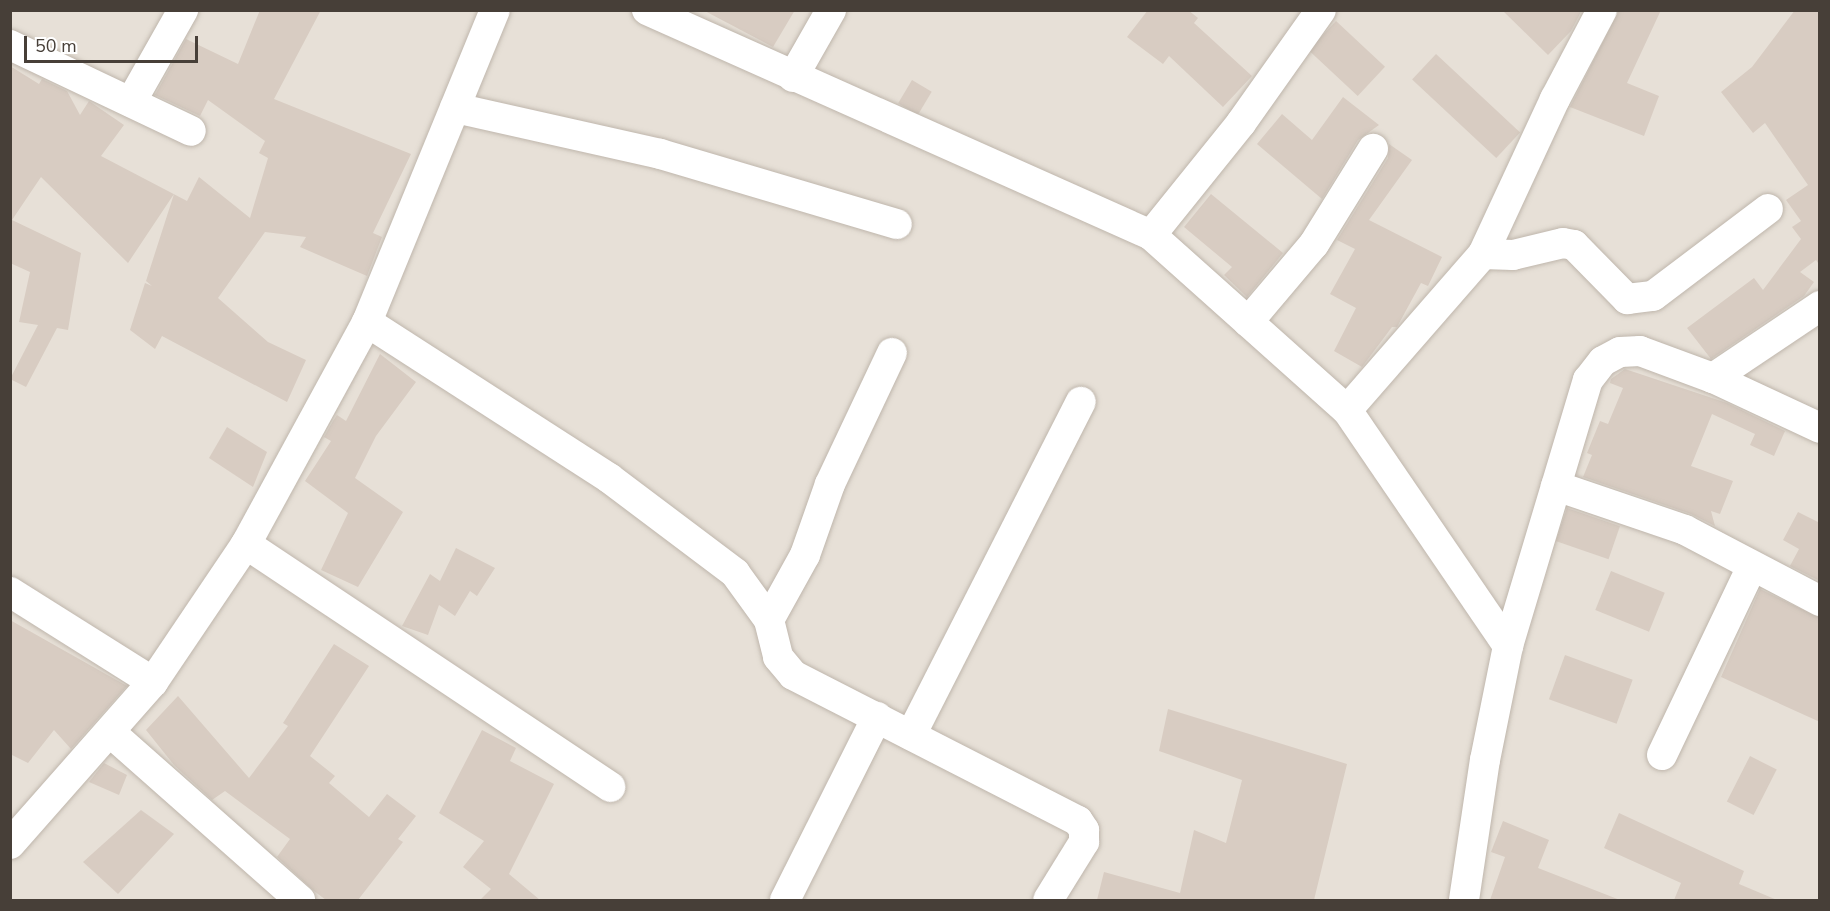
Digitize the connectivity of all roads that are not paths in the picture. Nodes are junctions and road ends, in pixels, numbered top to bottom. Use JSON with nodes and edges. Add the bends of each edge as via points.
{"nodes":[{"id":1,"x":183,"y":10,"type":"edge"},
{"id":2,"x":495,"y":10,"type":"edge"},
{"id":3,"x":647,"y":10,"type":"edge"},
{"id":4,"x":831,"y":10,"type":"edge"},
{"id":5,"x":1321,"y":10,"type":"edge"},
{"id":6,"x":1602,"y":10,"type":"edge"},
{"id":7,"x":10,"y":45,"type":"edge"},
{"id":8,"x":794,"y":77,"type":"junction"},
{"id":9,"x":130,"y":102,"type":"junction"},
{"id":10,"x":455,"y":108,"type":"junction"},
{"id":11,"x":191,"y":131,"type":"dead end"},
{"id":12,"x":1373,"y":149,"type":"dead end"},
{"id":13,"x":1768,"y":209,"type":"dead end"},
{"id":14,"x":897,"y":224,"type":"dead end"},
{"id":15,"x":1151,"y":235,"type":"junction"},
{"id":16,"x":1483,"y":254,"type":"junction"},
{"id":17,"x":1820,"y":306,"type":"edge"},
{"id":18,"x":367,"y":322,"type":"junction"},
{"id":19,"x":1248,"y":322,"type":"junction"},
{"id":20,"x":892,"y":353,"type":"dead end"},
{"id":21,"x":1713,"y":378,"type":"junction"},
{"id":22,"x":1081,"y":402,"type":"dead end"},
{"id":23,"x":1347,"y":410,"type":"junction"},
{"id":24,"x":1820,"y":428,"type":"edge"},
{"id":25,"x":1556,"y":486,"type":"junction"},
{"id":26,"x":246,"y":544,"type":"junction"},
{"id":27,"x":1752,"y":566,"type":"junction"},
{"id":28,"x":10,"y":592,"type":"edge"},
{"id":29,"x":1820,"y":601,"type":"edge"},
{"id":30,"x":769,"y":620,"type":"junction"},
{"id":31,"x":1508,"y":646,"type":"junction"},
{"id":32,"x":153,"y":682,"type":"junction"},
{"id":33,"x":877,"y":717,"type":"junction"},
{"id":34,"x":110,"y":732,"type":"junction"},
{"id":35,"x":911,"y":735,"type":"junction"},
{"id":36,"x":1662,"y":755,"type":"dead end"},
{"id":37,"x":610,"y":787,"type":"dead end"},
{"id":38,"x":10,"y":844,"type":"edge"},
{"id":39,"x":300,"y":900,"type":"edge"},
{"id":40,"x":785,"y":900,"type":"edge"},
{"id":41,"x":1048,"y":900,"type":"edge"},
{"id":42,"x":1464,"y":900,"type":"edge"}],
"edges":[{"from":1,"to":9,"type":"street"},
{"from":2,"to":10,"type":"street"},
{"from":3,"to":8,"type":"street"},
{"from":4,"to":8,"type":"street"},
{"from":5,"to":15,"type":"street","via":[[1241,123]]},
{"from":6,"to":16,"type":"street","via":[[1555,99]]},
{"from":7,"to":9,"type":"street"},
{"from":8,"to":15,"type":"street"},
{"from":9,"to":11,"type":"street"},
{"from":10,"to":14,"type":"street","via":[[660,154]]},
{"from":10,"to":18,"type":"street"},
{"from":12,"to":19,"type":"street","via":[[1314,244]]},
{"from":13,"to":16,"type":"street","via":[[1653,296],[1627,299],[1574,245],[1563,243],[1513,255]]},
{"from":15,"to":19,"type":"street"},
{"from":16,"to":23,"type":"street"},
{"from":17,"to":21,"type":"street"},
{"from":18,"to":26,"type":"street"},
{"from":18,"to":30,"type":"street","via":[[609,478],[735,573]]},
{"from":19,"to":23,"type":"street"},
{"from":20,"to":30,"type":"street","via":[[830,484],[805,555]]},
{"from":21,"to":24,"type":"street"},
{"from":21,"to":25,"type":"street","via":[[1640,351],[1620,352],[1603,361],[1588,380]]},
{"from":22,"to":35,"type":"street"},
{"from":23,"to":31,"type":"street"},
{"from":25,"to":27,"type":"street","via":[[1685,530]]},
{"from":25,"to":31,"type":"street"},
{"from":26,"to":32,"type":"street"},
{"from":26,"to":37,"type":"street"},
{"from":27,"to":29,"type":"street"},
{"from":27,"to":36,"type":"street"},
{"from":28,"to":32,"type":"street"},
{"from":30,"to":33,"type":"street","via":[[778,657],[793,675]]},
{"from":31,"to":42,"type":"street","via":[[1485,760]]},
{"from":32,"to":34,"type":"street"},
{"from":33,"to":35,"type":"street"},
{"from":33,"to":40,"type":"street"},
{"from":34,"to":38,"type":"street"},
{"from":34,"to":39,"type":"street"},
{"from":35,"to":41,"type":"street","via":[[1078,821],[1084,830],[1084,842]]}]}
